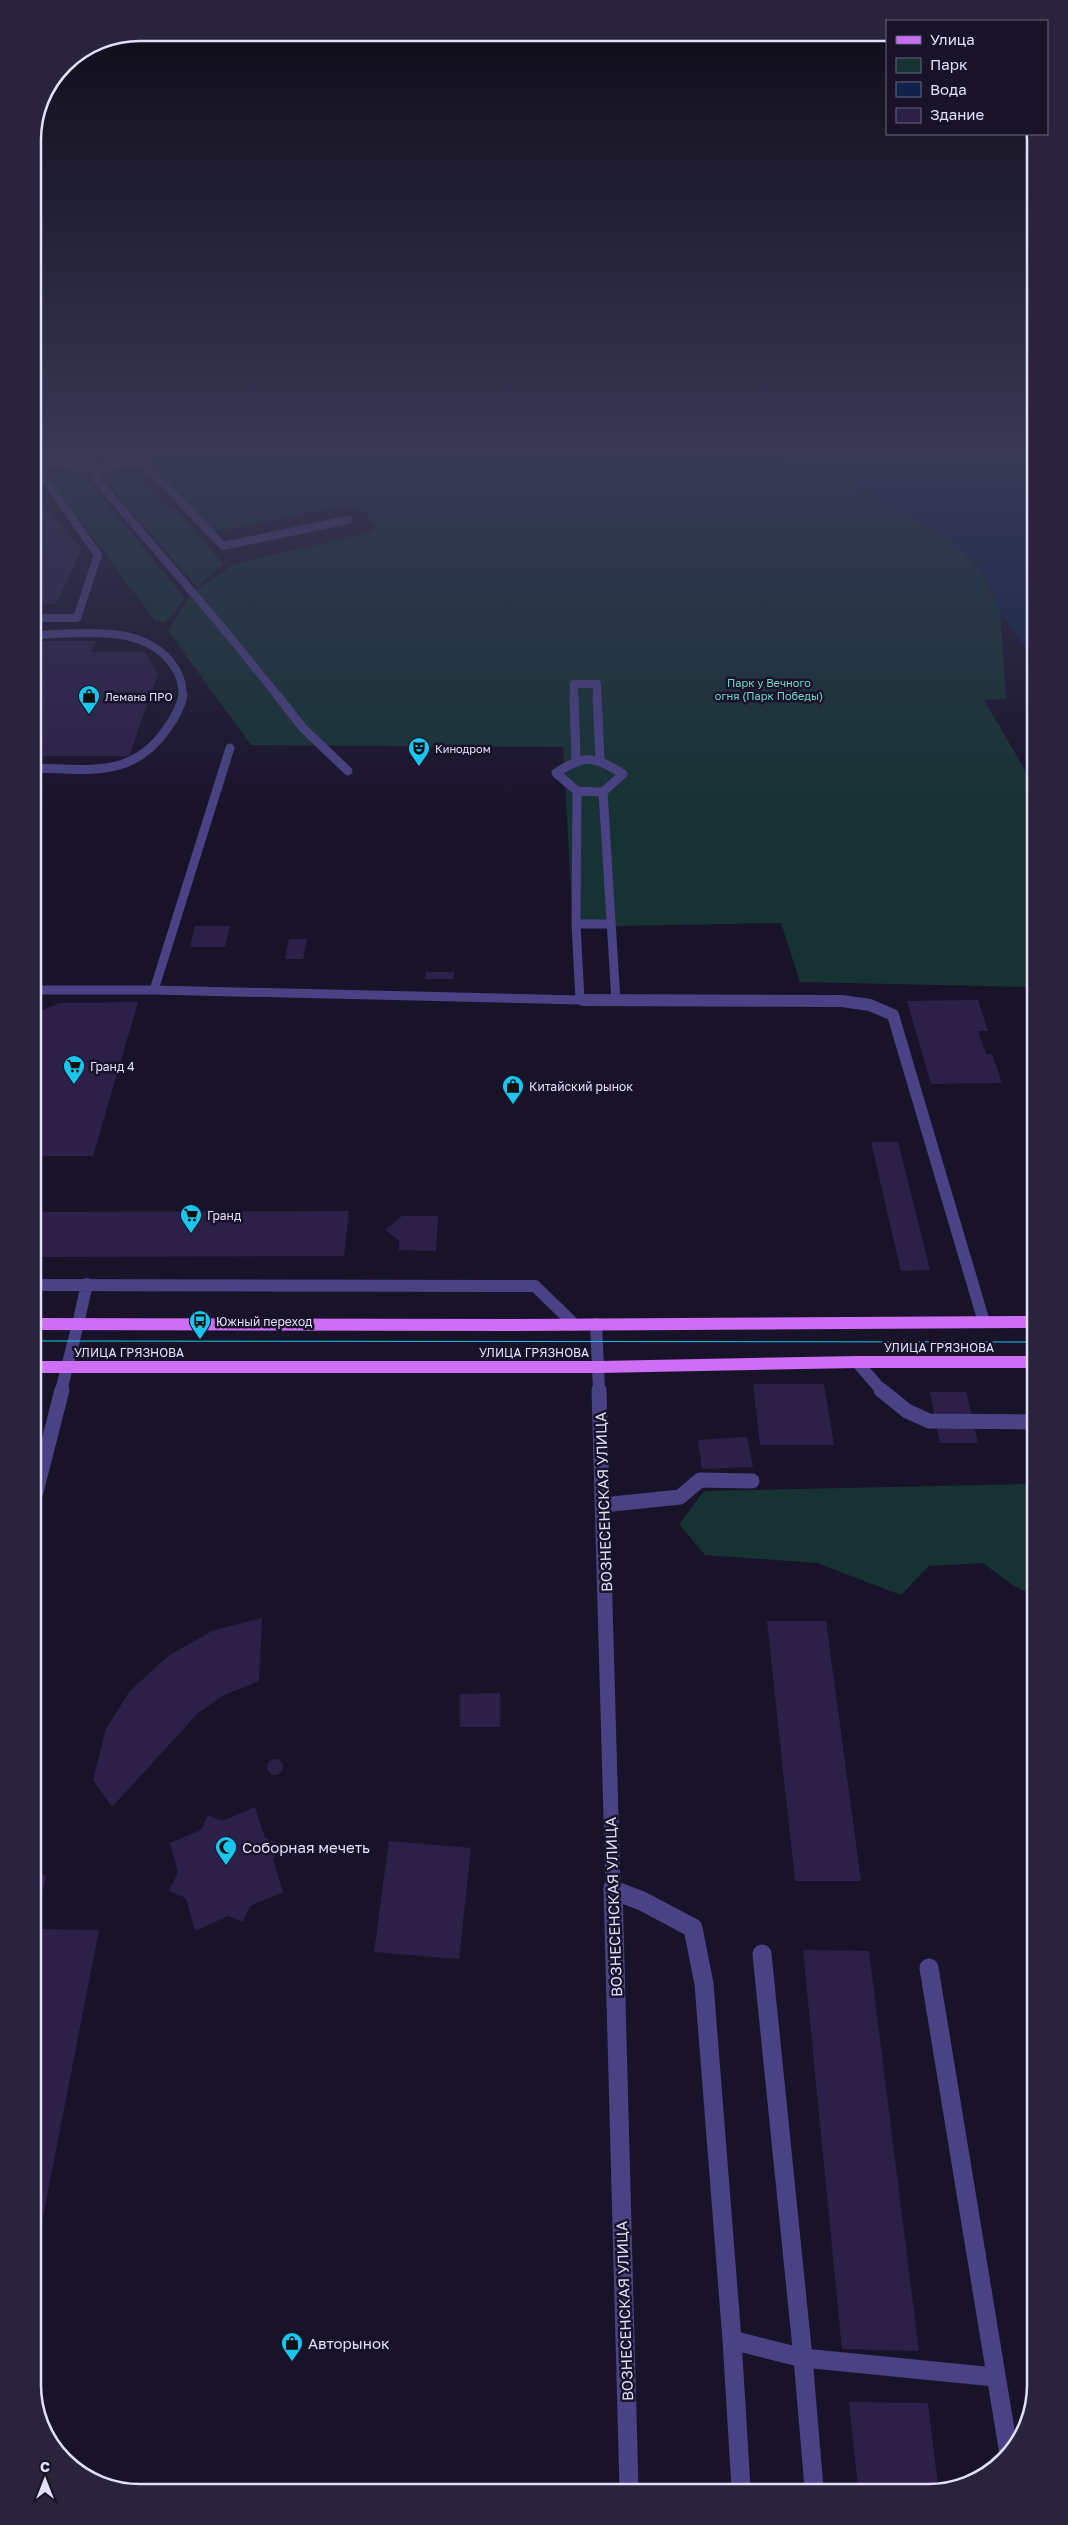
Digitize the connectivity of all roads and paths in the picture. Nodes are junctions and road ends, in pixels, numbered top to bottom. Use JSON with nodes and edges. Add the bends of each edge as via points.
{"nodes":[{"id":1,"x":91,"y":575,"type":"edge"},
{"id":2,"x":178,"y":575,"type":"edge"},
{"id":3,"x":41,"y":618,"type":"edge"},
{"id":4,"x":41,"y":635,"type":"edge"},
{"id":5,"x":230,"y":748,"type":"dead end"},
{"id":6,"x":576,"y":759,"type":"junction"},
{"id":7,"x":600,"y":759,"type":"junction"},
{"id":8,"x":41,"y":768,"type":"edge"},
{"id":9,"x":348,"y":771,"type":"dead end"},
{"id":10,"x":577,"y":791,"type":"junction"},
{"id":11,"x":603,"y":792,"type":"junction"},
{"id":12,"x":576,"y":924,"type":"junction"},
{"id":13,"x":610,"y":924,"type":"junction"},
{"id":14,"x":41,"y":990,"type":"edge"},
{"id":15,"x":154,"y":990,"type":"junction"},
{"id":16,"x":580,"y":1000,"type":"junction"},
{"id":17,"x":616,"y":1001,"type":"junction"},
{"id":18,"x":87,"y":1284,"type":"junction"},
{"id":19,"x":41,"y":1285,"type":"edge"},
{"id":20,"x":984,"y":1322,"type":"junction"},
{"id":21,"x":1027,"y":1322,"type":"edge"},
{"id":22,"x":41,"y":1324,"type":"edge"},
{"id":23,"x":78,"y":1324,"type":"junction"},
{"id":24,"x":575,"y":1324,"type":"junction"},
{"id":25,"x":596,"y":1324,"type":"junction"},
{"id":26,"x":857,"y":1362,"type":"junction"},
{"id":27,"x":1027,"y":1362,"type":"edge"},
{"id":28,"x":41,"y":1367,"type":"edge"},
{"id":29,"x":68,"y":1367,"type":"junction"},
{"id":30,"x":598,"y":1367,"type":"junction"},
{"id":31,"x":1027,"y":1422,"type":"edge"},
{"id":32,"x":41,"y":1472,"type":"edge"},
{"id":33,"x":752,"y":1481,"type":"dead end"},
{"id":34,"x":603,"y":1506,"type":"junction"},
{"id":35,"x":613,"y":1890,"type":"junction"},
{"id":36,"x":762,"y":1954,"type":"dead end"},
{"id":37,"x":929,"y":1968,"type":"dead end"},
{"id":38,"x":732,"y":2340,"type":"junction"},
{"id":39,"x":802,"y":2358,"type":"junction"},
{"id":40,"x":995,"y":2377,"type":"junction"},
{"id":41,"x":1007,"y":2444,"type":"edge"},
{"id":42,"x":629,"y":2484,"type":"edge"},
{"id":43,"x":741,"y":2484,"type":"edge"},
{"id":44,"x":814,"y":2484,"type":"edge"}],
"edges":[{"from":1,"to":3,"type":"street","via":[[77,618]]},
{"from":2,"to":9,"type":"street","via":[[303,728]]},
{"from":4,"to":8,"type":"street","via":[[123,636],[144,641],[162,652],[176,667],[182,683],[182,699],[166,730],[153,747],[131,762],[110,768]]},
{"from":5,"to":15,"type":"street"},
{"from":6,"to":7,"type":"street"},
{"from":6,"to":7,"type":"street","via":[[574,684],[597,684]]},
{"from":6,"to":10,"type":"street","via":[[556,773]]},
{"from":7,"to":11,"type":"street","via":[[623,774]]},
{"from":10,"to":11,"type":"street"},
{"from":10,"to":12,"type":"street"},
{"from":11,"to":13,"type":"street"},
{"from":12,"to":13,"type":"street"},
{"from":12,"to":16,"type":"street"},
{"from":13,"to":17,"type":"street"},
{"from":14,"to":15,"type":"street"},
{"from":15,"to":16,"type":"street"},
{"from":16,"to":17,"type":"street"},
{"from":17,"to":20,"type":"street","via":[[842,1001],[870,1005],[893,1016]]},
{"from":18,"to":19,"type":"street"},
{"from":18,"to":23,"type":"street"},
{"from":18,"to":24,"type":"street","via":[[535,1286]]},
{"from":20,"to":21,"type":"main road","name":"УЛИЦА ГРЯЗНОВА"},
{"from":20,"to":25,"type":"main road","name":"УЛИЦА ГРЯЗНОВА"},
{"from":22,"to":23,"type":"main road","name":"УЛИЦА ГРЯЗНОВА"},
{"from":23,"to":24,"type":"main road","name":"УЛИЦА ГРЯЗНОВА"},
{"from":23,"to":29,"type":"street"},
{"from":24,"to":25,"type":"main road","name":"УЛИЦА ГРЯЗНОВА"},
{"from":25,"to":30,"type":"street","name":"ВОЗНЕСЕНСКАЯ УЛИЦА"},
{"from":26,"to":27,"type":"main road","name":"УЛИЦА ГРЯЗНОВА"},
{"from":26,"to":30,"type":"main road","name":"УЛИЦА ГРЯЗНОВА"},
{"from":26,"to":31,"type":"street","via":[[877,1386],[918,1418],[929,1421]]},
{"from":28,"to":29,"type":"main road","name":"УЛИЦА ГРЯЗНОВА"},
{"from":29,"to":30,"type":"main road","name":"УЛИЦА ГРЯЗНОВА"},
{"from":29,"to":32,"type":"street"},
{"from":30,"to":34,"type":"street","name":"ВОЗНЕСЕНСКАЯ УЛИЦА"},
{"from":33,"to":34,"type":"street","via":[[700,1480],[680,1496]]},
{"from":34,"to":35,"type":"street","name":"ВОЗНЕСЕНСКАЯ УЛИЦА"},
{"from":35,"to":38,"type":"street","via":[[642,1901],[692,1928],[704,1984]]},
{"from":35,"to":42,"type":"street","name":"ВОЗНЕСЕНСКАЯ УЛИЦА"},
{"from":36,"to":39,"type":"street"},
{"from":37,"to":40,"type":"street"},
{"from":38,"to":39,"type":"street"},
{"from":38,"to":43,"type":"street"},
{"from":39,"to":40,"type":"street"},
{"from":39,"to":44,"type":"street"},
{"from":40,"to":41,"type":"street"}]}
